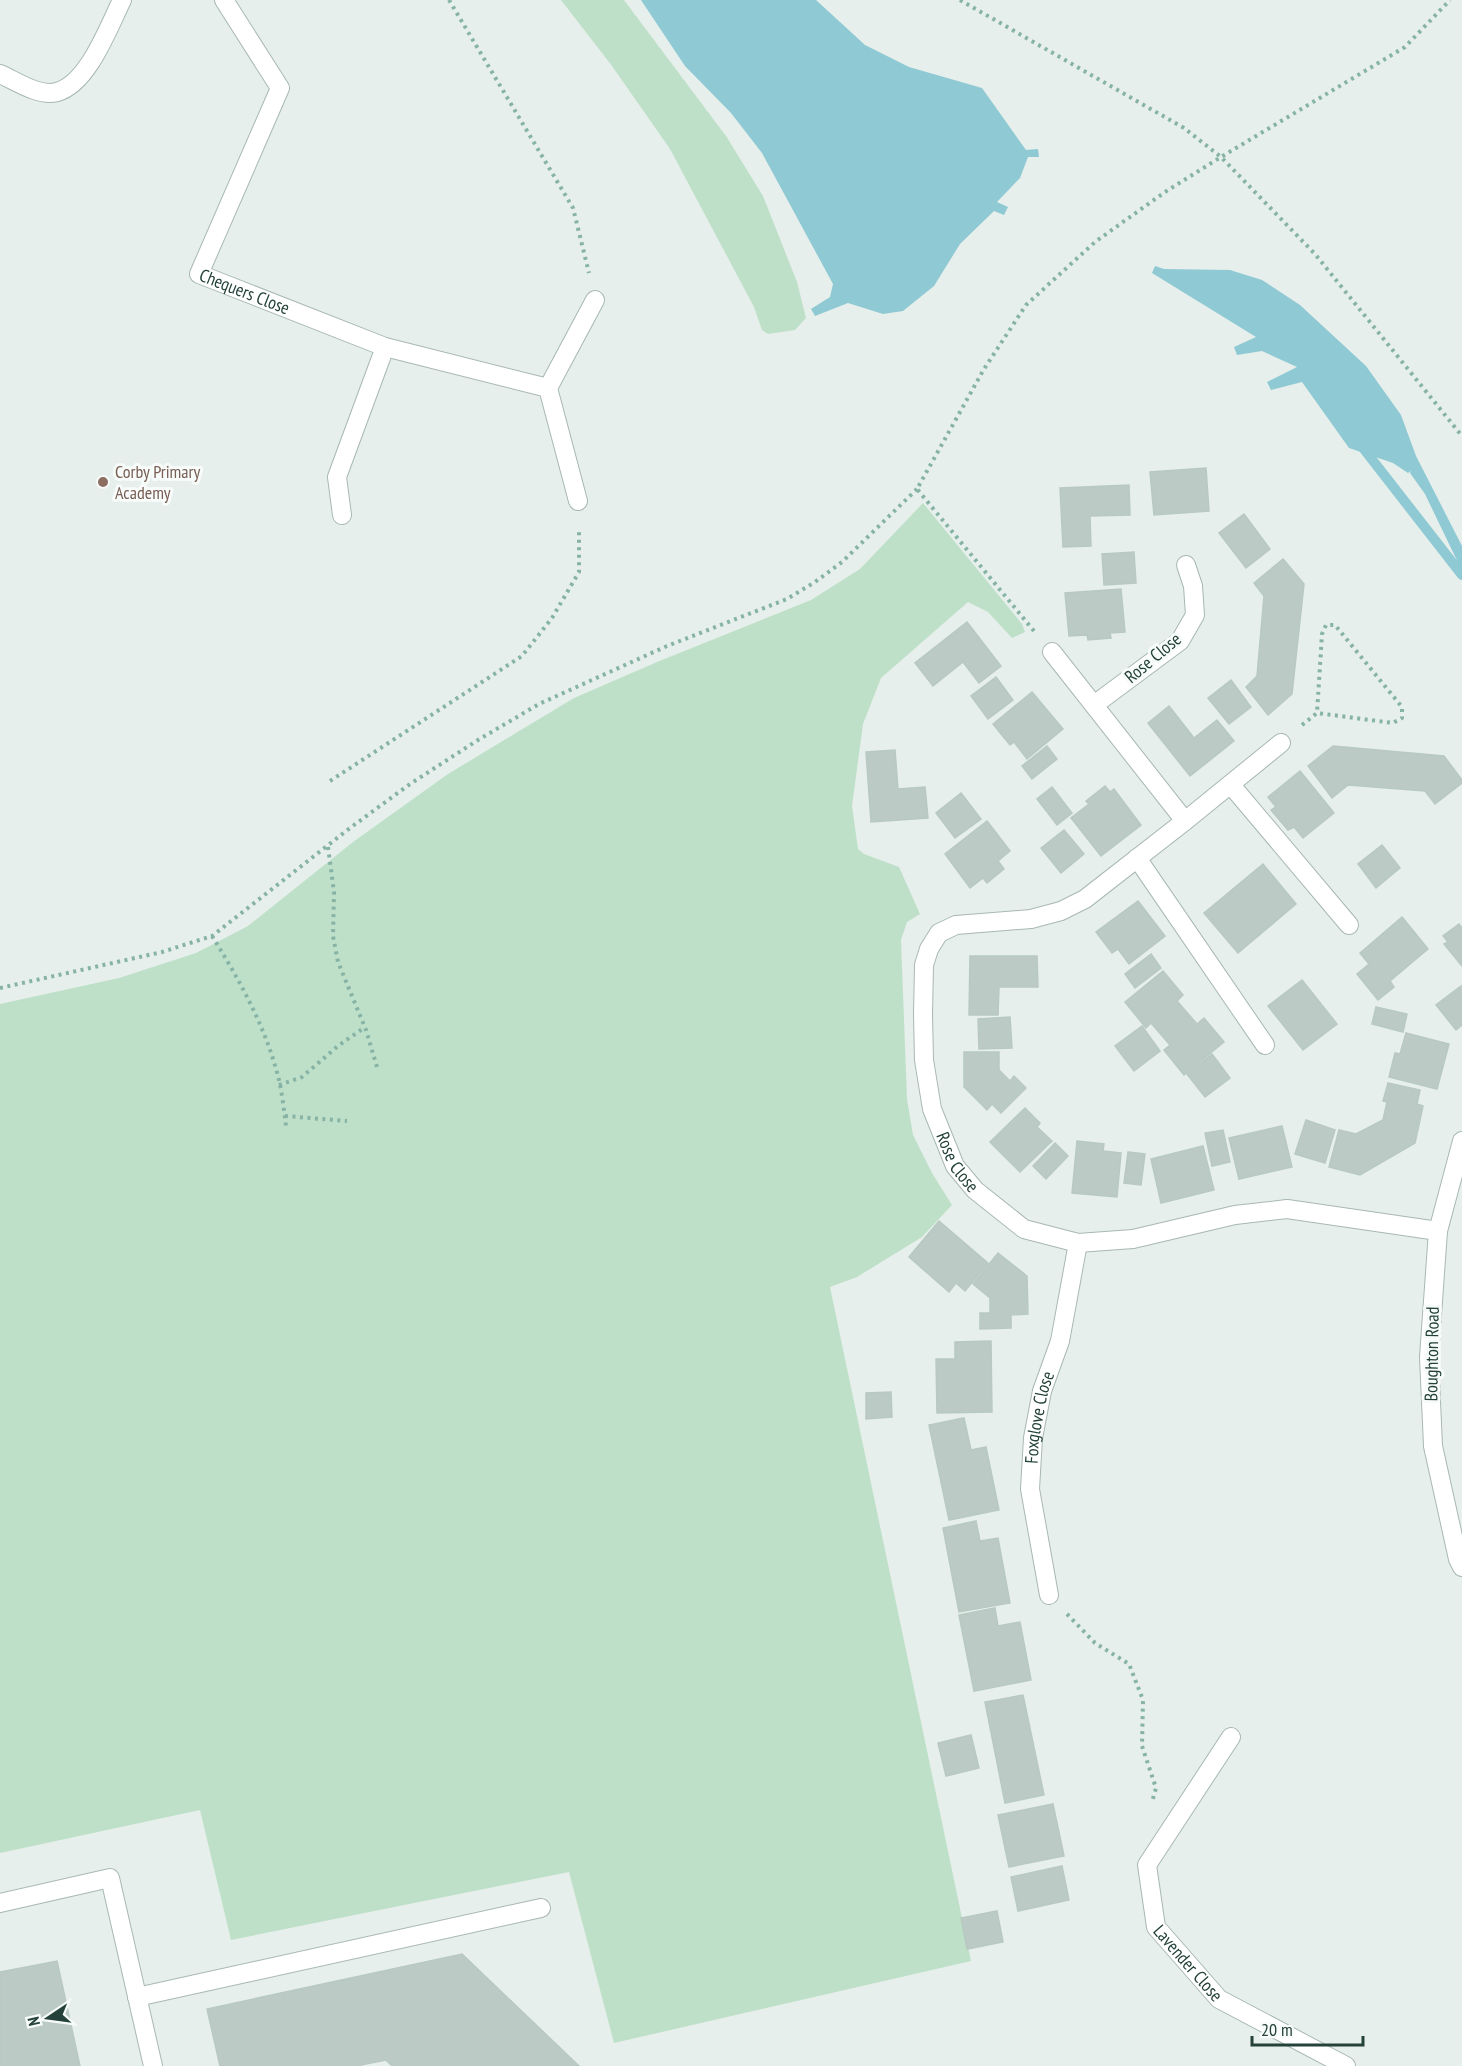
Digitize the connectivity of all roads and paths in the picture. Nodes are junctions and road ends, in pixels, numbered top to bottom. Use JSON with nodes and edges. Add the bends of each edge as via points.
{"nodes":[{"id":1,"x":122,"y":0,"type":"edge"},
{"id":2,"x":224,"y":0,"type":"edge"},
{"id":3,"x":449,"y":0,"type":"edge"},
{"id":4,"x":960,"y":0,"type":"edge"},
{"id":5,"x":1450,"y":0,"type":"edge"},
{"id":6,"x":0,"y":74,"type":"edge"},
{"id":7,"x":1221,"y":157,"type":"junction"},
{"id":8,"x":595,"y":300,"type":"joint"},
{"id":9,"x":385,"y":347,"type":"junction"},
{"id":10,"x":548,"y":388,"type":"junction"},
{"id":11,"x":1462,"y":436,"type":"edge"},
{"id":12,"x":917,"y":489,"type":"junction"},
{"id":13,"x":578,"y":501,"type":"joint"},
{"id":14,"x":342,"y":515,"type":"dead end"},
{"id":15,"x":1186,"y":565,"type":"dead end"},
{"id":16,"x":1052,"y":652,"type":"joint"},
{"id":17,"x":1094,"y":705,"type":"junction"},
{"id":18,"x":1317,"y":712,"type":"joint"},
{"id":19,"x":1281,"y":744,"type":"dead end"},
{"id":20,"x":330,"y":781,"type":"dead end"},
{"id":21,"x":1231,"y":784,"type":"junction"},
{"id":22,"x":1185,"y":821,"type":"junction"},
{"id":23,"x":328,"y":847,"type":"junction"},
{"id":24,"x":1137,"y":858,"type":"junction"},
{"id":25,"x":1349,"y":925,"type":"dead end"},
{"id":26,"x":212,"y":936,"type":"junction"},
{"id":27,"x":0,"y":988,"type":"edge"},
{"id":28,"x":365,"y":1027,"type":"junction"},
{"id":29,"x":1265,"y":1045,"type":"dead end"},
{"id":30,"x":377,"y":1067,"type":"dead end"},
{"id":31,"x":279,"y":1085,"type":"junction"},
{"id":32,"x":285,"y":1116,"type":"junction"},
{"id":33,"x":347,"y":1121,"type":"dead end"},
{"id":34,"x":286,"y":1126,"type":"dead end"},
{"id":35,"x":1462,"y":1142,"type":"edge"},
{"id":36,"x":1438,"y":1231,"type":"junction"},
{"id":37,"x":1078,"y":1243,"type":"junction"},
{"id":38,"x":1462,"y":1567,"type":"edge"},
{"id":39,"x":1049,"y":1594,"type":"joint"},
{"id":40,"x":1231,"y":1737,"type":"dead end"},
{"id":41,"x":1151,"y":1807,"type":"dead end"},
{"id":42,"x":0,"y":1904,"type":"edge"},
{"id":43,"x":541,"y":1908,"type":"dead end"},
{"id":44,"x":137,"y":1997,"type":"junction"},
{"id":45,"x":153,"y":2066,"type":"edge"},
{"id":46,"x":1346,"y":2066,"type":"edge"}],
"edges":[{"from":1,"to":6,"type":"street","via":[[90,65],[70,84],[56,92],[36,91]]},
{"from":2,"to":9,"type":"street","name":"Chequers Close","via":[[280,88],[199,274]]},
{"from":3,"to":8,"type":"path","via":[[573,208]]},
{"from":4,"to":7,"type":"path","via":[[1184,128]]},
{"from":5,"to":7,"type":"path","via":[[1405,47]]},
{"from":7,"to":11,"type":"path","via":[[1315,254]]},
{"from":7,"to":12,"type":"path","via":[[1095,242],[1026,304],[984,369]]},
{"from":8,"to":10,"type":"street"},
{"from":9,"to":10,"type":"street","name":"Chequers Close"},
{"from":9,"to":14,"type":"street","via":[[337,477]]},
{"from":10,"to":13,"type":"street"},
{"from":12,"to":16,"type":"path"},
{"from":12,"to":23,"type":"path","via":[[842,562],[788,599],[666,646],[539,704],[410,784]]},
{"from":13,"to":20,"type":"path","via":[[579,572],[552,618],[522,656]]},
{"from":15,"to":17,"type":"street","name":"Rose Close","via":[[1193,586],[1195,615],[1180,641]]},
{"from":16,"to":17,"type":"street"},
{"from":17,"to":22,"type":"street"},
{"from":18,"to":18,"type":"path","via":[[1322,634],[1326,625],[1335,625],[1402,707],[1402,718],[1393,723]]},
{"from":19,"to":21,"type":"street","name":"Rose Close"},
{"from":21,"to":22,"type":"street","name":"Rose Close"},
{"from":21,"to":25,"type":"street"},
{"from":22,"to":24,"type":"street","name":"Rose Close"},
{"from":23,"to":26,"type":"path"},
{"from":23,"to":28,"type":"path","via":[[336,953]]},
{"from":24,"to":29,"type":"street"},
{"from":24,"to":37,"type":"street","name":"Rose Close","via":[[1084,899],[1061,911],[1031,919],[956,925],[939,933],[924,965],[924,1060],[930,1100],[955,1166],[975,1190],[1024,1229]]},
{"from":26,"to":27,"type":"path","via":[[162,952]]},
{"from":26,"to":31,"type":"path","via":[[259,1023]]},
{"from":28,"to":30,"type":"path"},
{"from":28,"to":31,"type":"path","via":[[302,1077]]},
{"from":31,"to":32,"type":"path"},
{"from":32,"to":33,"type":"path"},
{"from":32,"to":34,"type":"path"},
{"from":35,"to":36,"type":"street","name":"Boughton Road"},
{"from":36,"to":37,"type":"street","name":"Rose Close","via":[[1287,1209],[1236,1215],[1133,1239]]},
{"from":36,"to":38,"type":"street","name":"Boughton Road","via":[[1429,1357],[1434,1446]]},
{"from":37,"to":39,"type":"street","name":"Foxglove Close","via":[[1060,1341],[1042,1391],[1033,1438],[1030,1489]]},
{"from":39,"to":41,"type":"path","via":[[1095,1643],[1129,1664],[1143,1700],[1142,1746],[1156,1788]]},
{"from":40,"to":46,"type":"street","name":"Lavender Close","via":[[1147,1865],[1156,1927],[1219,1999]]},
{"from":42,"to":44,"type":"street","via":[[110,1878]]},
{"from":43,"to":44,"type":"street"},
{"from":44,"to":45,"type":"street"}]}
